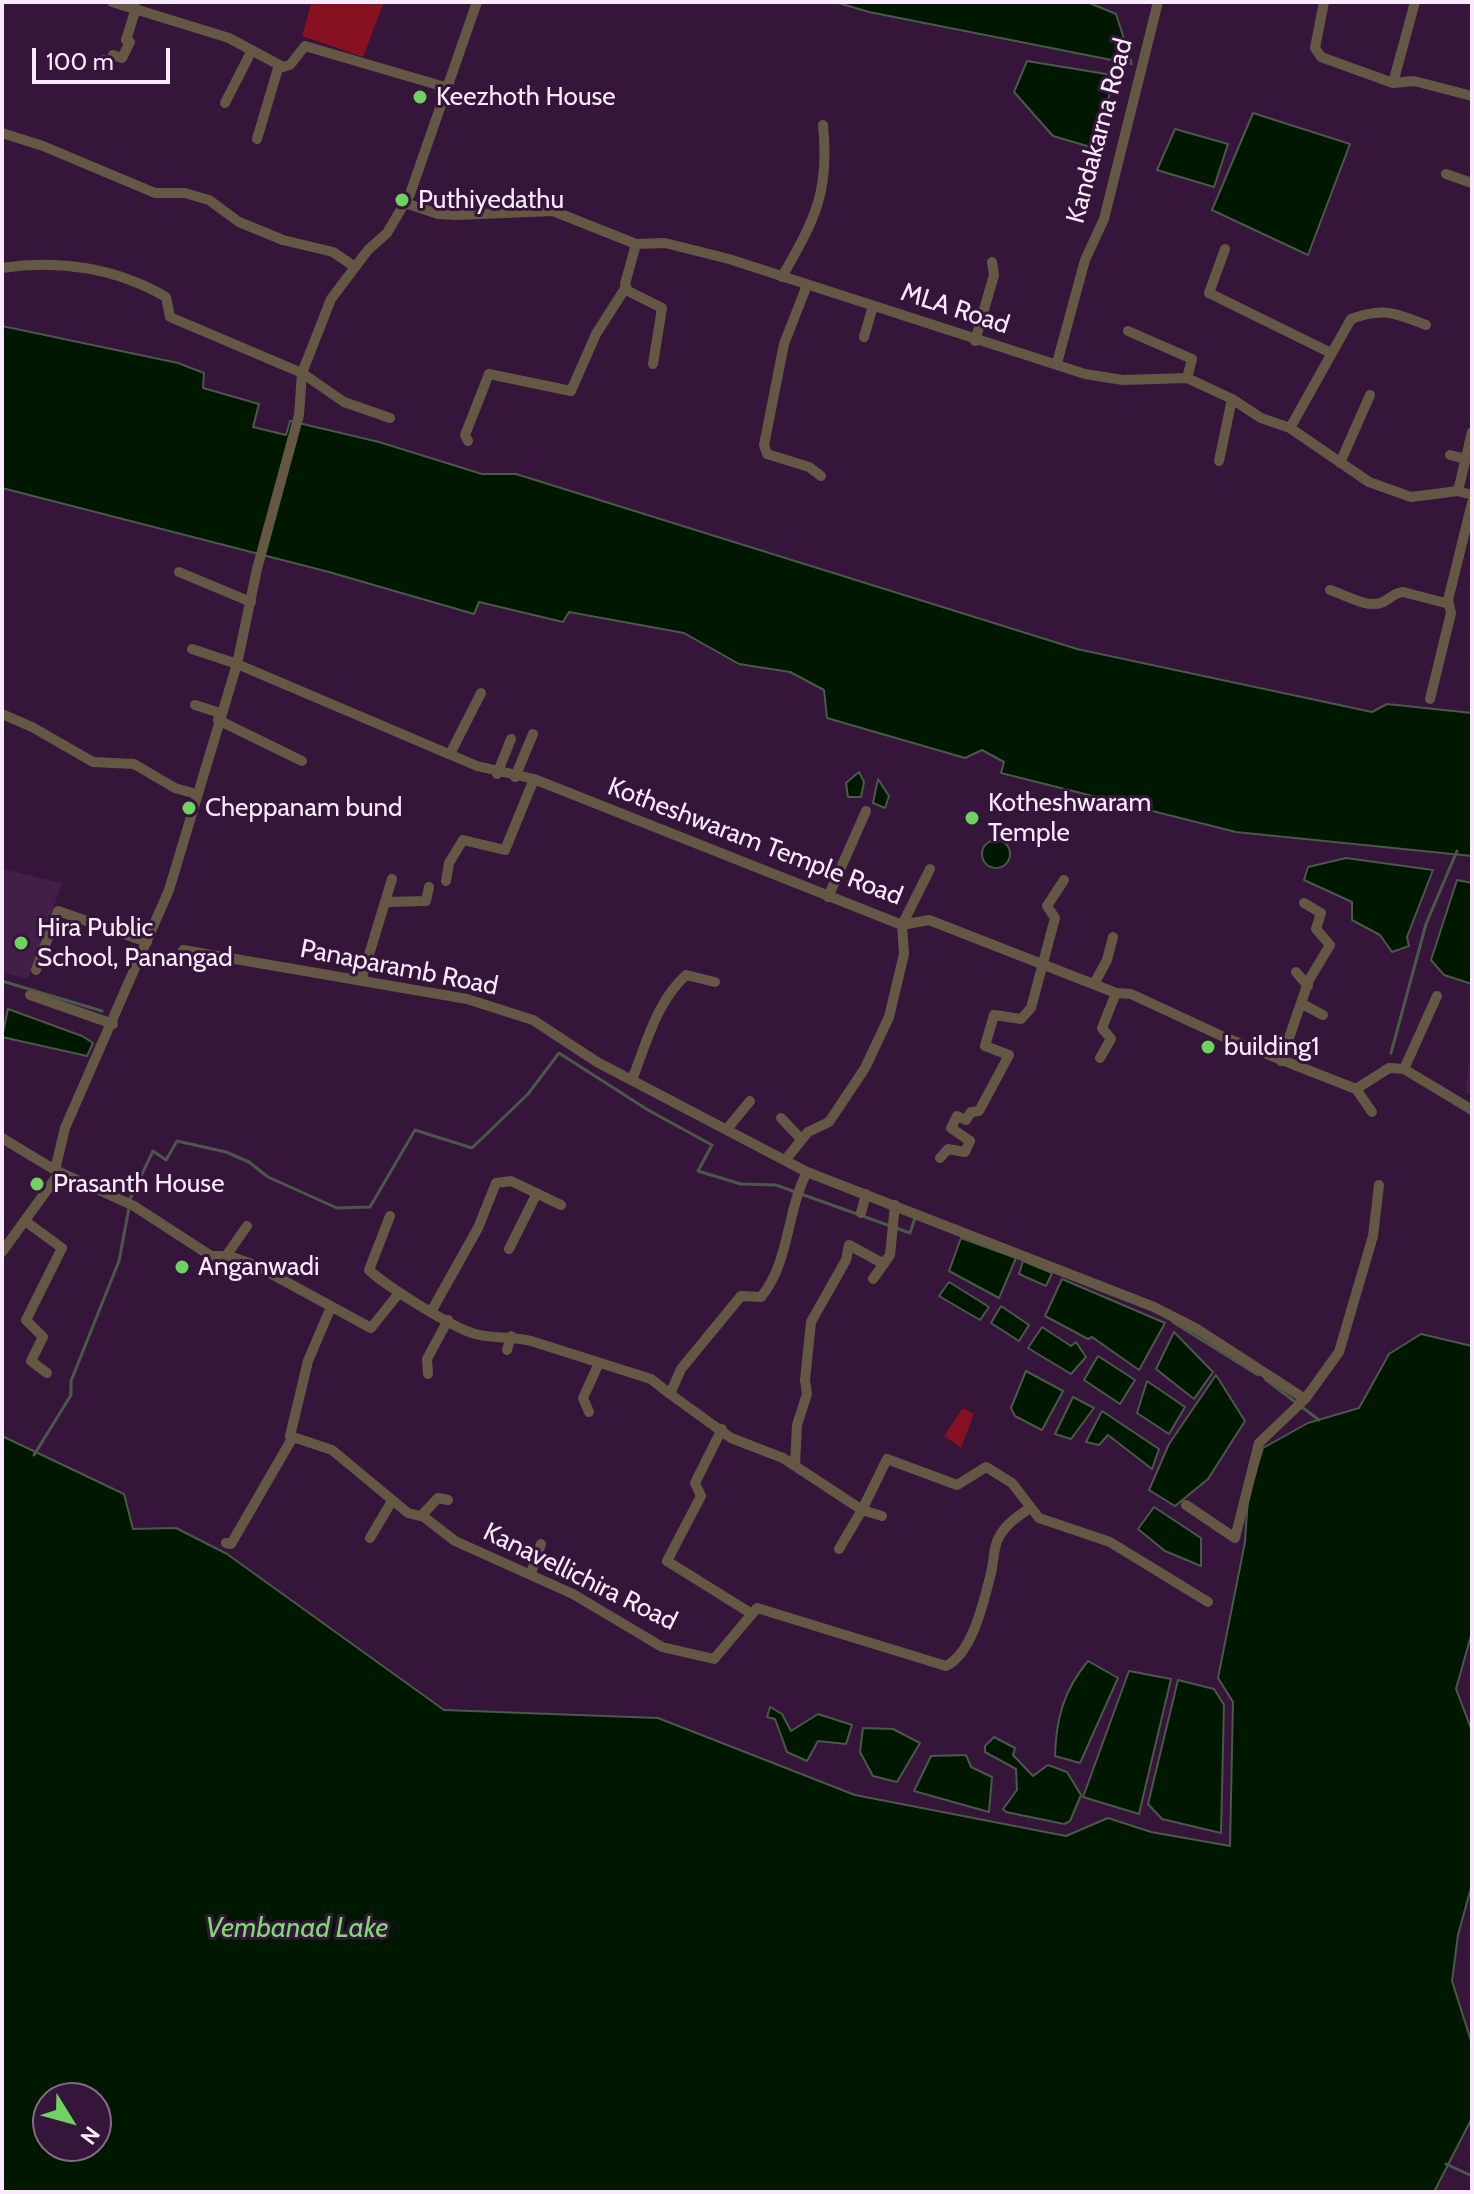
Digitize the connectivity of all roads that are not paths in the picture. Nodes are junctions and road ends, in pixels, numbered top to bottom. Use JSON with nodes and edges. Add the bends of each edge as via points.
{"nodes":[{"id":1,"x":112,"y":2,"type":"edge"},
{"id":2,"x":477,"y":2,"type":"edge"},
{"id":3,"x":1158,"y":2,"type":"edge"},
{"id":4,"x":1324,"y":2,"type":"edge"},
{"id":5,"x":1415,"y":2,"type":"edge"},
{"id":6,"x":136,"y":8,"type":"junction"},
{"id":7,"x":252,"y":50,"type":"junction"},
{"id":8,"x":104,"y":60,"type":"dead end"},
{"id":9,"x":279,"y":65,"type":"junction"},
{"id":10,"x":1393,"y":83,"type":"junction"},
{"id":11,"x":445,"y":87,"type":"junction"},
{"id":12,"x":1472,"y":96,"type":"edge"},
{"id":13,"x":225,"y":103,"type":"dead end"},
{"id":14,"x":823,"y":125,"type":"dead end"},
{"id":15,"x":2,"y":133,"type":"edge"},
{"id":16,"x":257,"y":139,"type":"dead end"},
{"id":17,"x":1446,"y":174,"type":"dead end"},
{"id":18,"x":1472,"y":183,"type":"edge"},
{"id":19,"x":405,"y":203,"type":"junction"},
{"id":20,"x":636,"y":244,"type":"junction"},
{"id":21,"x":1225,"y":249,"type":"dead end"},
{"id":22,"x":992,"y":262,"type":"dead end"},
{"id":23,"x":355,"y":267,"type":"junction"},
{"id":24,"x":2,"y":268,"type":"edge"},
{"id":25,"x":782,"y":277,"type":"junction"},
{"id":26,"x":807,"y":285,"type":"junction"},
{"id":27,"x":626,"y":287,"type":"junction"},
{"id":28,"x":873,"y":306,"type":"junction"},
{"id":29,"x":1426,"y":325,"type":"dead end"},
{"id":30,"x":1128,"y":331,"type":"dead end"},
{"id":31,"x":864,"y":337,"type":"dead end"},
{"id":32,"x":975,"y":341,"type":"junction"},
{"id":33,"x":1331,"y":353,"type":"junction"},
{"id":34,"x":1057,"y":363,"type":"junction"},
{"id":35,"x":653,"y":364,"type":"dead end"},
{"id":36,"x":302,"y":373,"type":"junction"},
{"id":37,"x":1187,"y":378,"type":"junction"},
{"id":38,"x":1370,"y":395,"type":"dead end"},
{"id":39,"x":1232,"y":399,"type":"junction"},
{"id":40,"x":390,"y":418,"type":"dead end"},
{"id":41,"x":1290,"y":428,"type":"junction"},
{"id":42,"x":1472,"y":432,"type":"edge"},
{"id":43,"x":468,"y":441,"type":"dead end"},
{"id":44,"x":1450,"y":455,"type":"dead end"},
{"id":45,"x":1466,"y":459,"type":"junction"},
{"id":46,"x":1219,"y":461,"type":"dead end"},
{"id":47,"x":1340,"y":463,"type":"junction"},
{"id":48,"x":821,"y":476,"type":"dead end"},
{"id":49,"x":1458,"y":491,"type":"junction"},
{"id":50,"x":1472,"y":495,"type":"edge"},
{"id":51,"x":1472,"y":503,"type":"edge"},
{"id":52,"x":179,"y":572,"type":"dead end"},
{"id":53,"x":1330,"y":590,"type":"dead end"},
{"id":54,"x":251,"y":602,"type":"junction"},
{"id":55,"x":1449,"y":604,"type":"junction"},
{"id":56,"x":192,"y":649,"type":"dead end"},
{"id":57,"x":237,"y":664,"type":"junction"},
{"id":58,"x":481,"y":693,"type":"dead end"},
{"id":59,"x":1430,"y":699,"type":"dead end"},
{"id":60,"x":195,"y":705,"type":"dead end"},
{"id":61,"x":2,"y":714,"type":"edge"},
{"id":62,"x":219,"y":716,"type":"junction"},
{"id":63,"x":533,"y":734,"type":"dead end"},
{"id":64,"x":511,"y":739,"type":"dead end"},
{"id":65,"x":450,"y":754,"type":"junction"},
{"id":66,"x":302,"y":761,"type":"dead end"},
{"id":67,"x":497,"y":774,"type":"junction"},
{"id":68,"x":515,"y":777,"type":"junction"},
{"id":69,"x":534,"y":779,"type":"junction"},
{"id":70,"x":196,"y":794,"type":"junction"},
{"id":71,"x":866,"y":811,"type":"dead end"},
{"id":72,"x":930,"y":869,"type":"dead end"},
{"id":73,"x":392,"y":879,"type":"dead end"},
{"id":74,"x":1064,"y":880,"type":"dead end"},
{"id":75,"x":446,"y":881,"type":"dead end"},
{"id":76,"x":429,"y":887,"type":"dead end"},
{"id":77,"x":828,"y":897,"type":"junction"},
{"id":78,"x":387,"y":902,"type":"junction"},
{"id":79,"x":1304,"y":903,"type":"dead end"},
{"id":80,"x":902,"y":925,"type":"junction"},
{"id":81,"x":1113,"y":937,"type":"dead end"},
{"id":82,"x":147,"y":942,"type":"junction"},
{"id":83,"x":183,"y":950,"type":"dead end"},
{"id":84,"x":1044,"y":963,"type":"junction"},
{"id":85,"x":36,"y":970,"type":"dead end"},
{"id":86,"x":1296,"y":972,"type":"dead end"},
{"id":87,"x":361,"y":981,"type":"junction"},
{"id":88,"x":715,"y":982,"type":"dead end"},
{"id":89,"x":1095,"y":982,"type":"junction"},
{"id":90,"x":1308,"y":986,"type":"junction"},
{"id":91,"x":1116,"y":993,"type":"junction"},
{"id":92,"x":30,"y":995,"type":"dead end"},
{"id":93,"x":1437,"y":996,"type":"dead end"},
{"id":94,"x":1302,"y":1004,"type":"junction"},
{"id":95,"x":1323,"y":1015,"type":"dead end"},
{"id":96,"x":113,"y":1024,"type":"junction"},
{"id":97,"x":1100,"y":1058,"type":"dead end"},
{"id":98,"x":1281,"y":1061,"type":"junction"},
{"id":99,"x":1404,"y":1069,"type":"junction"},
{"id":100,"x":632,"y":1080,"type":"junction"},
{"id":101,"x":1356,"y":1089,"type":"junction"},
{"id":102,"x":750,"y":1101,"type":"dead end"},
{"id":103,"x":1472,"y":1110,"type":"edge"},
{"id":104,"x":1372,"y":1112,"type":"dead end"},
{"id":105,"x":781,"y":1118,"type":"dead end"},
{"id":106,"x":727,"y":1129,"type":"junction"},
{"id":107,"x":2,"y":1138,"type":"edge"},
{"id":108,"x":801,"y":1139,"type":"junction"},
{"id":109,"x":940,"y":1158,"type":"dead end"},
{"id":110,"x":786,"y":1159,"type":"junction"},
{"id":111,"x":58,"y":1171,"type":"junction"},
{"id":112,"x":807,"y":1172,"type":"junction"},
{"id":113,"x":1379,"y":1185,"type":"dead end"},
{"id":114,"x":537,"y":1193,"type":"junction"},
{"id":115,"x":866,"y":1194,"type":"junction"},
{"id":116,"x":561,"y":1205,"type":"dead end"},
{"id":117,"x":895,"y":1205,"type":"junction"},
{"id":118,"x":861,"y":1213,"type":"dead end"},
{"id":119,"x":390,"y":1216,"type":"dead end"},
{"id":120,"x":25,"y":1221,"type":"junction"},
{"id":121,"x":247,"y":1226,"type":"dead end"},
{"id":122,"x":509,"y":1249,"type":"dead end"},
{"id":123,"x":2,"y":1252,"type":"edge"},
{"id":124,"x":226,"y":1256,"type":"junction"},
{"id":125,"x":884,"y":1264,"type":"junction"},
{"id":126,"x":873,"y":1279,"type":"dead end"},
{"id":127,"x":399,"y":1293,"type":"junction"},
{"id":128,"x":331,"y":1307,"type":"junction"},
{"id":129,"x":432,"y":1310,"type":"junction"},
{"id":130,"x":448,"y":1320,"type":"junction"},
{"id":131,"x":511,"y":1336,"type":"junction"},
{"id":132,"x":507,"y":1350,"type":"dead end"},
{"id":133,"x":599,"y":1363,"type":"junction"},
{"id":134,"x":47,"y":1373,"type":"dead end"},
{"id":135,"x":428,"y":1374,"type":"dead end"},
{"id":136,"x":670,"y":1394,"type":"junction"},
{"id":137,"x":1305,"y":1399,"type":"junction"},
{"id":138,"x":589,"y":1412,"type":"dead end"},
{"id":139,"x":722,"y":1429,"type":"junction"},
{"id":140,"x":293,"y":1437,"type":"junction"},
{"id":141,"x":892,"y":1445,"type":"dead end"},
{"id":142,"x":887,"y":1459,"type":"junction"},
{"id":143,"x":795,"y":1465,"type":"junction"},
{"id":144,"x":448,"y":1500,"type":"dead end"},
{"id":145,"x":392,"y":1501,"type":"junction"},
{"id":146,"x":1186,"y":1505,"type":"dead end"},
{"id":147,"x":1030,"y":1508,"type":"junction"},
{"id":148,"x":862,"y":1510,"type":"junction"},
{"id":149,"x":421,"y":1516,"type":"junction"},
{"id":150,"x":882,"y":1516,"type":"dead end"},
{"id":151,"x":370,"y":1538,"type":"dead end"},
{"id":152,"x":226,"y":1543,"type":"dead end"},
{"id":153,"x":541,"y":1544,"type":"dead end"},
{"id":154,"x":839,"y":1549,"type":"dead end"},
{"id":155,"x":531,"y":1573,"type":"junction"},
{"id":156,"x":1208,"y":1602,"type":"dead end"},
{"id":157,"x":752,"y":1614,"type":"junction"}],
"edges":[{"from":1,"to":6,"type":"street"},
{"from":2,"to":11,"type":"street"},
{"from":3,"to":34,"type":"street","name":"Kandakarna Road","via":[[1104,219],[1085,260]]},
{"from":4,"to":10,"type":"street","via":[[1315,48],[1321,57]]},
{"from":5,"to":10,"type":"street"},
{"from":6,"to":7,"type":"street"},
{"from":6,"to":8,"type":"street","via":[[122,58]]},
{"from":7,"to":9,"type":"street"},
{"from":7,"to":13,"type":"street"},
{"from":9,"to":11,"type":"street","via":[[290,65],[305,46]]},
{"from":9,"to":16,"type":"street"},
{"from":10,"to":12,"type":"street","via":[[1414,81]]},
{"from":11,"to":19,"type":"street"},
{"from":14,"to":25,"type":"street","via":[[827,162],[818,211]]},
{"from":15,"to":23,"type":"street","via":[[155,193],[209,200],[239,222],[333,252]]},
{"from":17,"to":18,"type":"street"},
{"from":19,"to":20,"type":"street","name":"MLA Road","via":[[438,214],[553,211]]},
{"from":19,"to":23,"type":"street","via":[[387,233]]},
{"from":20,"to":25,"type":"street","name":"MLA Road","via":[[665,243]]},
{"from":20,"to":27,"type":"street"},
{"from":21,"to":33,"type":"street","via":[[1209,293]]},
{"from":22,"to":32,"type":"street","via":[[994,275]]},
{"from":23,"to":36,"type":"street","via":[[331,299]]},
{"from":24,"to":36,"type":"street","via":[[87,266],[111,274],[166,297],[170,317]]},
{"from":25,"to":26,"type":"street","name":"MLA Road"},
{"from":26,"to":28,"type":"street","name":"MLA Road"},
{"from":26,"to":48,"type":"street","via":[[784,344],[764,445],[767,454]]},
{"from":27,"to":35,"type":"street","via":[[662,308]]},
{"from":27,"to":43,"type":"street","via":[[600,325],[571,391],[489,374],[465,435]]},
{"from":28,"to":31,"type":"street"},
{"from":28,"to":32,"type":"street","name":"MLA Road"},
{"from":29,"to":33,"type":"street","via":[[1375,310],[1351,319]]},
{"from":30,"to":37,"type":"street","via":[[1192,359]]},
{"from":32,"to":34,"type":"street","name":"MLA Road"},
{"from":33,"to":41,"type":"street"},
{"from":34,"to":37,"type":"street","name":"MLA Road","via":[[1123,380]]},
{"from":36,"to":40,"type":"street","via":[[344,402]]},
{"from":36,"to":54,"type":"street","via":[[299,415]]},
{"from":37,"to":39,"type":"street","name":"MLA Road"},
{"from":38,"to":47,"type":"street"},
{"from":39,"to":41,"type":"street","name":"MLA Road","via":[[1261,418]]},
{"from":39,"to":46,"type":"street"},
{"from":41,"to":47,"type":"street","name":"MLA Road"},
{"from":42,"to":45,"type":"street"},
{"from":44,"to":45,"type":"street"},
{"from":45,"to":49,"type":"street"},
{"from":47,"to":49,"type":"street","name":"MLA Road","via":[[1369,482],[1411,497]]},
{"from":49,"to":50,"type":"street","name":"MLA Road"},
{"from":51,"to":55,"type":"street"},
{"from":52,"to":54,"type":"street"},
{"from":53,"to":55,"type":"street","via":[[1373,604],[1403,592]]},
{"from":54,"to":57,"type":"street"},
{"from":55,"to":59,"type":"street"},
{"from":56,"to":57,"type":"street","name":"Kotheshwaram Temple Road"},
{"from":57,"to":62,"type":"street"},
{"from":57,"to":65,"type":"street","name":"Kotheshwaram Temple Road"},
{"from":58,"to":65,"type":"street"},
{"from":60,"to":62,"type":"street"},
{"from":61,"to":70,"type":"street","via":[[93,762],[134,764]]},
{"from":62,"to":66,"type":"street"},
{"from":62,"to":70,"type":"street"},
{"from":63,"to":68,"type":"street"},
{"from":64,"to":67,"type":"street"},
{"from":65,"to":67,"type":"street","name":"Kotheshwaram Temple Road"},
{"from":67,"to":68,"type":"street","name":"Kotheshwaram Temple Road"},
{"from":68,"to":69,"type":"street","name":"Kotheshwaram Temple Road"},
{"from":69,"to":75,"type":"street","via":[[505,850],[463,840],[449,863]]},
{"from":69,"to":77,"type":"street","name":"Kotheshwaram Temple Road"},
{"from":70,"to":82,"type":"street","via":[[169,890]]},
{"from":71,"to":77,"type":"street"},
{"from":72,"to":80,"type":"street"},
{"from":73,"to":78,"type":"street"},
{"from":74,"to":84,"type":"street","via":[[1047,906],[1055,918]]},
{"from":76,"to":78,"type":"street","via":[[426,901]]},
{"from":77,"to":80,"type":"street","name":"Kotheshwaram Temple Road"},
{"from":78,"to":87,"type":"street"},
{"from":79,"to":90,"type":"street","via":[[1321,913],[1316,929],[1330,945]]},
{"from":80,"to":84,"type":"street","name":"Kotheshwaram Temple Road","via":[[929,920]]},
{"from":80,"to":108,"type":"street","via":[[904,954],[889,1017],[865,1068],[829,1122]]},
{"from":81,"to":89,"type":"street"},
{"from":82,"to":85,"type":"street","via":[[58,911]]},
{"from":82,"to":96,"type":"street"},
{"from":83,"to":87,"type":"street","name":"Panaparamb Road"},
{"from":84,"to":89,"type":"street","name":"Kotheshwaram Temple Road"},
{"from":84,"to":109,"type":"street","via":[[1027,1015],[994,1015],[985,1046],[1009,1055],[979,1111],[966,1120],[957,1116],[951,1128],[970,1141],[965,1152],[948,1149]]},
{"from":86,"to":90,"type":"street"},
{"from":87,"to":100,"type":"street","name":"Panaparamb Road","via":[[467,999],[533,1020]]},
{"from":88,"to":100,"type":"street","via":[[686,975],[675,984]]},
{"from":89,"to":91,"type":"street","name":"Kotheshwaram Temple Road"},
{"from":90,"to":94,"type":"street"},
{"from":91,"to":97,"type":"street","via":[[1102,1028],[1111,1039]]},
{"from":91,"to":98,"type":"street","name":"Kotheshwaram Temple Road","via":[[1131,994]]},
{"from":92,"to":96,"type":"street"},
{"from":93,"to":99,"type":"street"},
{"from":94,"to":95,"type":"street"},
{"from":94,"to":98,"type":"street"},
{"from":96,"to":111,"type":"street","via":[[65,1128]]},
{"from":98,"to":101,"type":"street","name":"Kotheshwaram Temple Road"},
{"from":99,"to":101,"type":"street","via":[[1389,1068]]},
{"from":99,"to":103,"type":"street"},
{"from":100,"to":106,"type":"street","name":"Panaparamb Road"},
{"from":101,"to":104,"type":"street"},
{"from":102,"to":106,"type":"street"},
{"from":105,"to":108,"type":"street"},
{"from":106,"to":110,"type":"street","name":"Panaparamb Road"},
{"from":107,"to":111,"type":"street"},
{"from":108,"to":110,"type":"street"},
{"from":110,"to":112,"type":"street","name":"Panaparamb Road"},
{"from":111,"to":120,"type":"street"},
{"from":111,"to":124,"type":"street","via":[[134,1206],[211,1256]]},
{"from":112,"to":115,"type":"street","name":"Panaparamb Road"},
{"from":112,"to":136,"type":"street","via":[[796,1192],[770,1287],[761,1297],[741,1296],[681,1369]]},
{"from":113,"to":137,"type":"street","via":[[1373,1236],[1339,1352]]},
{"from":114,"to":116,"type":"street"},
{"from":114,"to":122,"type":"street"},
{"from":114,"to":129,"type":"street","via":[[511,1181],[496,1183],[478,1228]]},
{"from":115,"to":117,"type":"street","name":"Panaparamb Road"},
{"from":115,"to":118,"type":"street"},
{"from":117,"to":125,"type":"street","via":[[890,1255]]},
{"from":117,"to":137,"type":"street","name":"Panaparamb Road","via":[[1154,1307]]},
{"from":119,"to":127,"type":"street","via":[[369,1270]]},
{"from":120,"to":123,"type":"street"},
{"from":120,"to":134,"type":"street","via":[[62,1248],[26,1320],[43,1337],[31,1361]]},
{"from":121,"to":124,"type":"street"},
{"from":124,"to":128,"type":"street","via":[[255,1265]]},
{"from":125,"to":126,"type":"street"},
{"from":125,"to":143,"type":"street","via":[[849,1245],[811,1322],[807,1394],[797,1425]]},
{"from":127,"to":128,"type":"street","via":[[371,1328]]},
{"from":127,"to":129,"type":"street"},
{"from":128,"to":140,"type":"street","via":[[308,1361]]},
{"from":129,"to":130,"type":"street"},
{"from":130,"to":131,"type":"street","via":[[478,1335]]},
{"from":130,"to":135,"type":"street","via":[[427,1359]]},
{"from":131,"to":132,"type":"street"},
{"from":131,"to":133,"type":"street"},
{"from":133,"to":136,"type":"street","via":[[651,1379]]},
{"from":133,"to":138,"type":"street","via":[[583,1398]]},
{"from":136,"to":139,"type":"street"},
{"from":137,"to":146,"type":"street","via":[[1259,1443],[1235,1538]]},
{"from":139,"to":143,"type":"street","via":[[731,1438]]},
{"from":139,"to":157,"type":"street","via":[[695,1483],[701,1496],[667,1561]]},
{"from":140,"to":145,"type":"street","name":"Kanavellichira Road","via":[[332,1450]]},
{"from":140,"to":152,"type":"street","via":[[231,1544]]},
{"from":141,"to":142,"type":"street"},
{"from":142,"to":147,"type":"street","via":[[957,1485],[986,1467],[1012,1483]]},
{"from":142,"to":148,"type":"street"},
{"from":143,"to":148,"type":"street"},
{"from":144,"to":149,"type":"street","via":[[438,1498]]},
{"from":145,"to":149,"type":"street","name":"Kanavellichira Road"},
{"from":145,"to":151,"type":"street"},
{"from":147,"to":156,"type":"street","via":[[1039,1518],[1110,1542]]},
{"from":147,"to":157,"type":"street","via":[[998,1538],[971,1634],[946,1666],[757,1608]]},
{"from":148,"to":150,"type":"street"},
{"from":148,"to":154,"type":"street"},
{"from":149,"to":155,"type":"street","name":"Kanavellichira Road","via":[[455,1541]]},
{"from":153,"to":155,"type":"street"},
{"from":155,"to":157,"type":"street","name":"Kanavellichira Road","via":[[662,1647],[714,1659]]}]}
